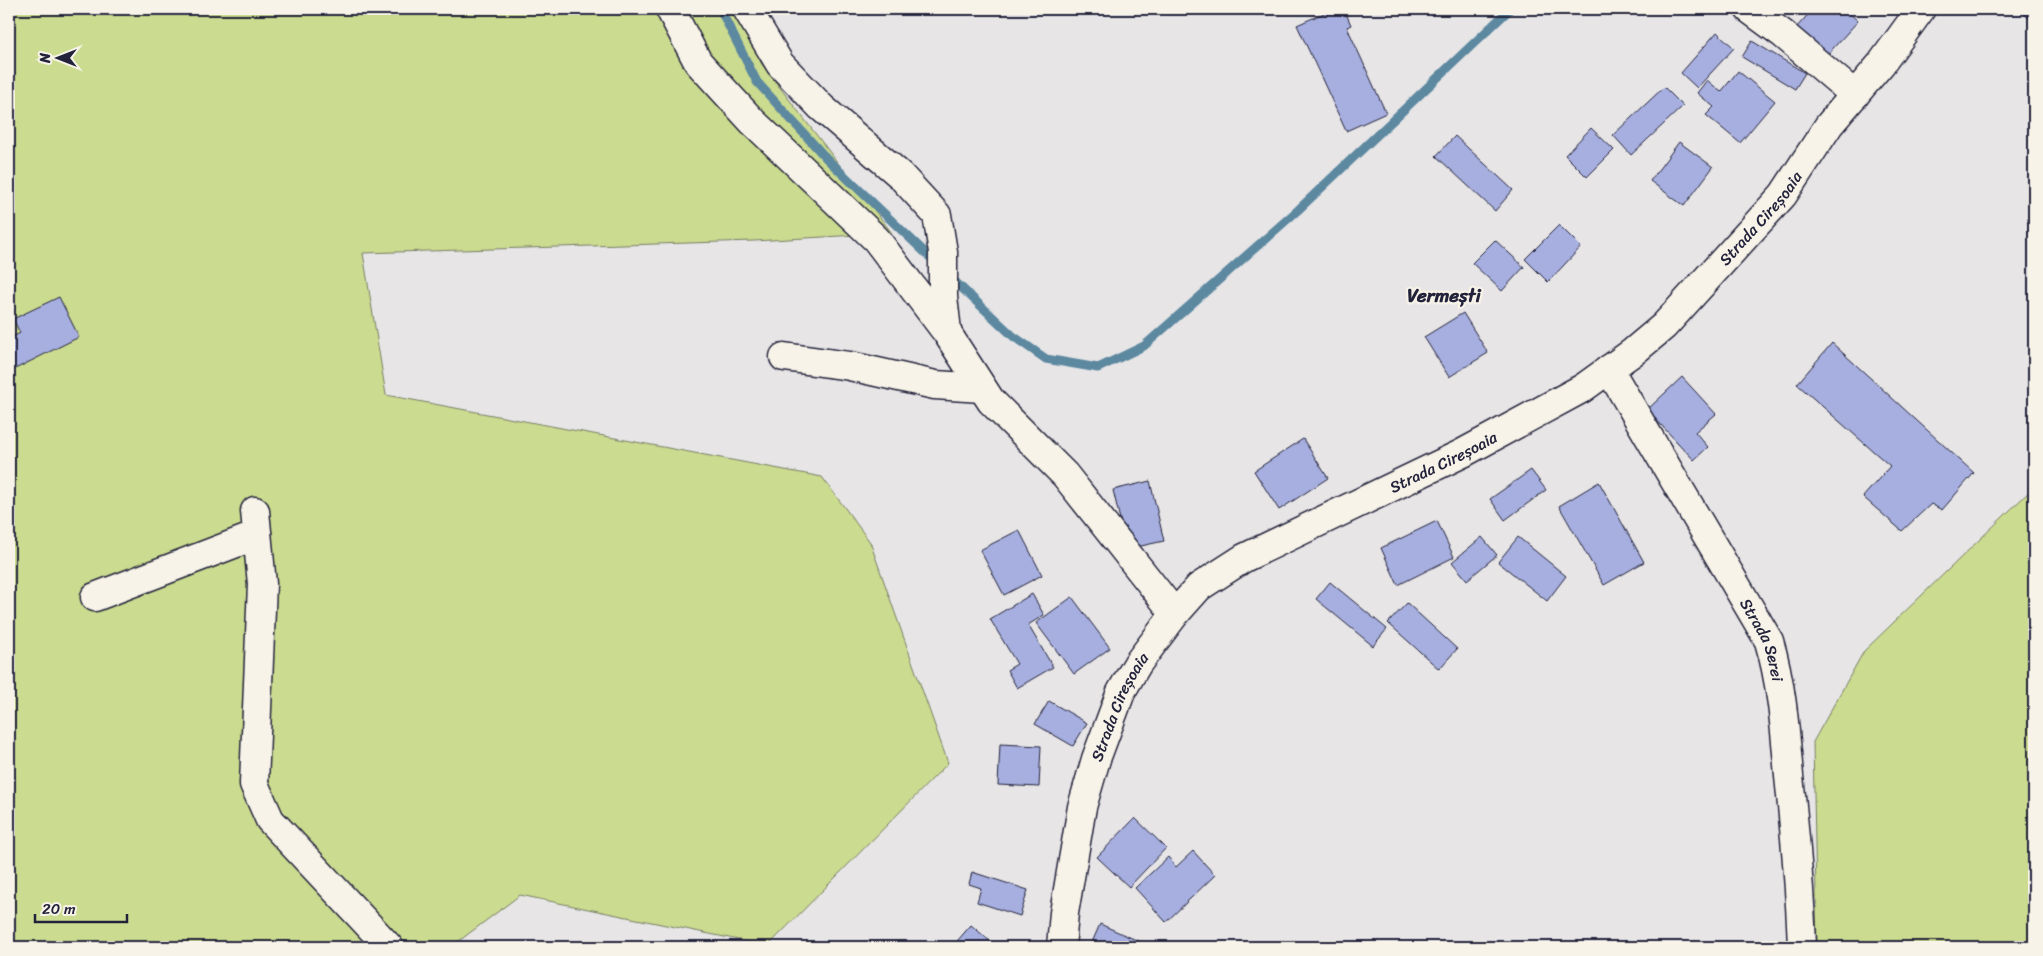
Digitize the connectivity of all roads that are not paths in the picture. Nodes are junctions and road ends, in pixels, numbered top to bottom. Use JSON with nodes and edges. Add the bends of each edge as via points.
{"nodes":[{"id":1,"x":670,"y":9,"type":"edge"},
{"id":2,"x":747,"y":9,"type":"edge"},
{"id":3,"x":1749,"y":9,"type":"edge"},
{"id":4,"x":1921,"y":9,"type":"edge"},
{"id":5,"x":1855,"y":95,"type":"junction"},
{"id":6,"x":947,"y":333,"type":"junction"},
{"id":7,"x":784,"y":358,"type":"dead end"},
{"id":8,"x":1609,"y":369,"type":"junction"},
{"id":9,"x":982,"y":388,"type":"junction"},
{"id":10,"x":95,"y":597,"type":"dead end"},
{"id":11,"x":1175,"y":614,"type":"junction"},
{"id":12,"x":389,"y":947,"type":"edge"},
{"id":13,"x":1062,"y":947,"type":"edge"},
{"id":14,"x":1802,"y":947,"type":"edge"}],
"edges":[{"from":1,"to":6,"type":"street","via":[[698,62],[752,121],[876,239]]},
{"from":2,"to":6,"type":"street","via":[[780,64],[821,107],[900,175],[937,215],[943,252]]},
{"from":3,"to":5,"type":"street"},
{"from":4,"to":5,"type":"street","name":"Strada Cireșoaia"},
{"from":5,"to":8,"type":"street","name":"Strada Cireșoaia","via":[[1829,125],[1783,195],[1716,271],[1664,326]]},
{"from":6,"to":9,"type":"street"},
{"from":7,"to":9,"type":"street","via":[[850,366],[935,386]]},
{"from":8,"to":11,"type":"street","name":"Strada Cireșoaia","via":[[1583,388],[1463,453],[1244,558],[1199,587]]},
{"from":8,"to":14,"type":"street","name":"Strada Serei","via":[[1769,641],[1777,669],[1785,732]]},
{"from":9,"to":11,"type":"street","via":[[1065,475]]},
{"from":10,"to":12,"type":"street","via":[[256,523],[262,584],[254,784],[270,820]]},
{"from":11,"to":13,"type":"street","name":"Strada Cireșoaia","via":[[1138,663],[1122,692],[1093,766],[1082,807],[1064,913]]}]}
